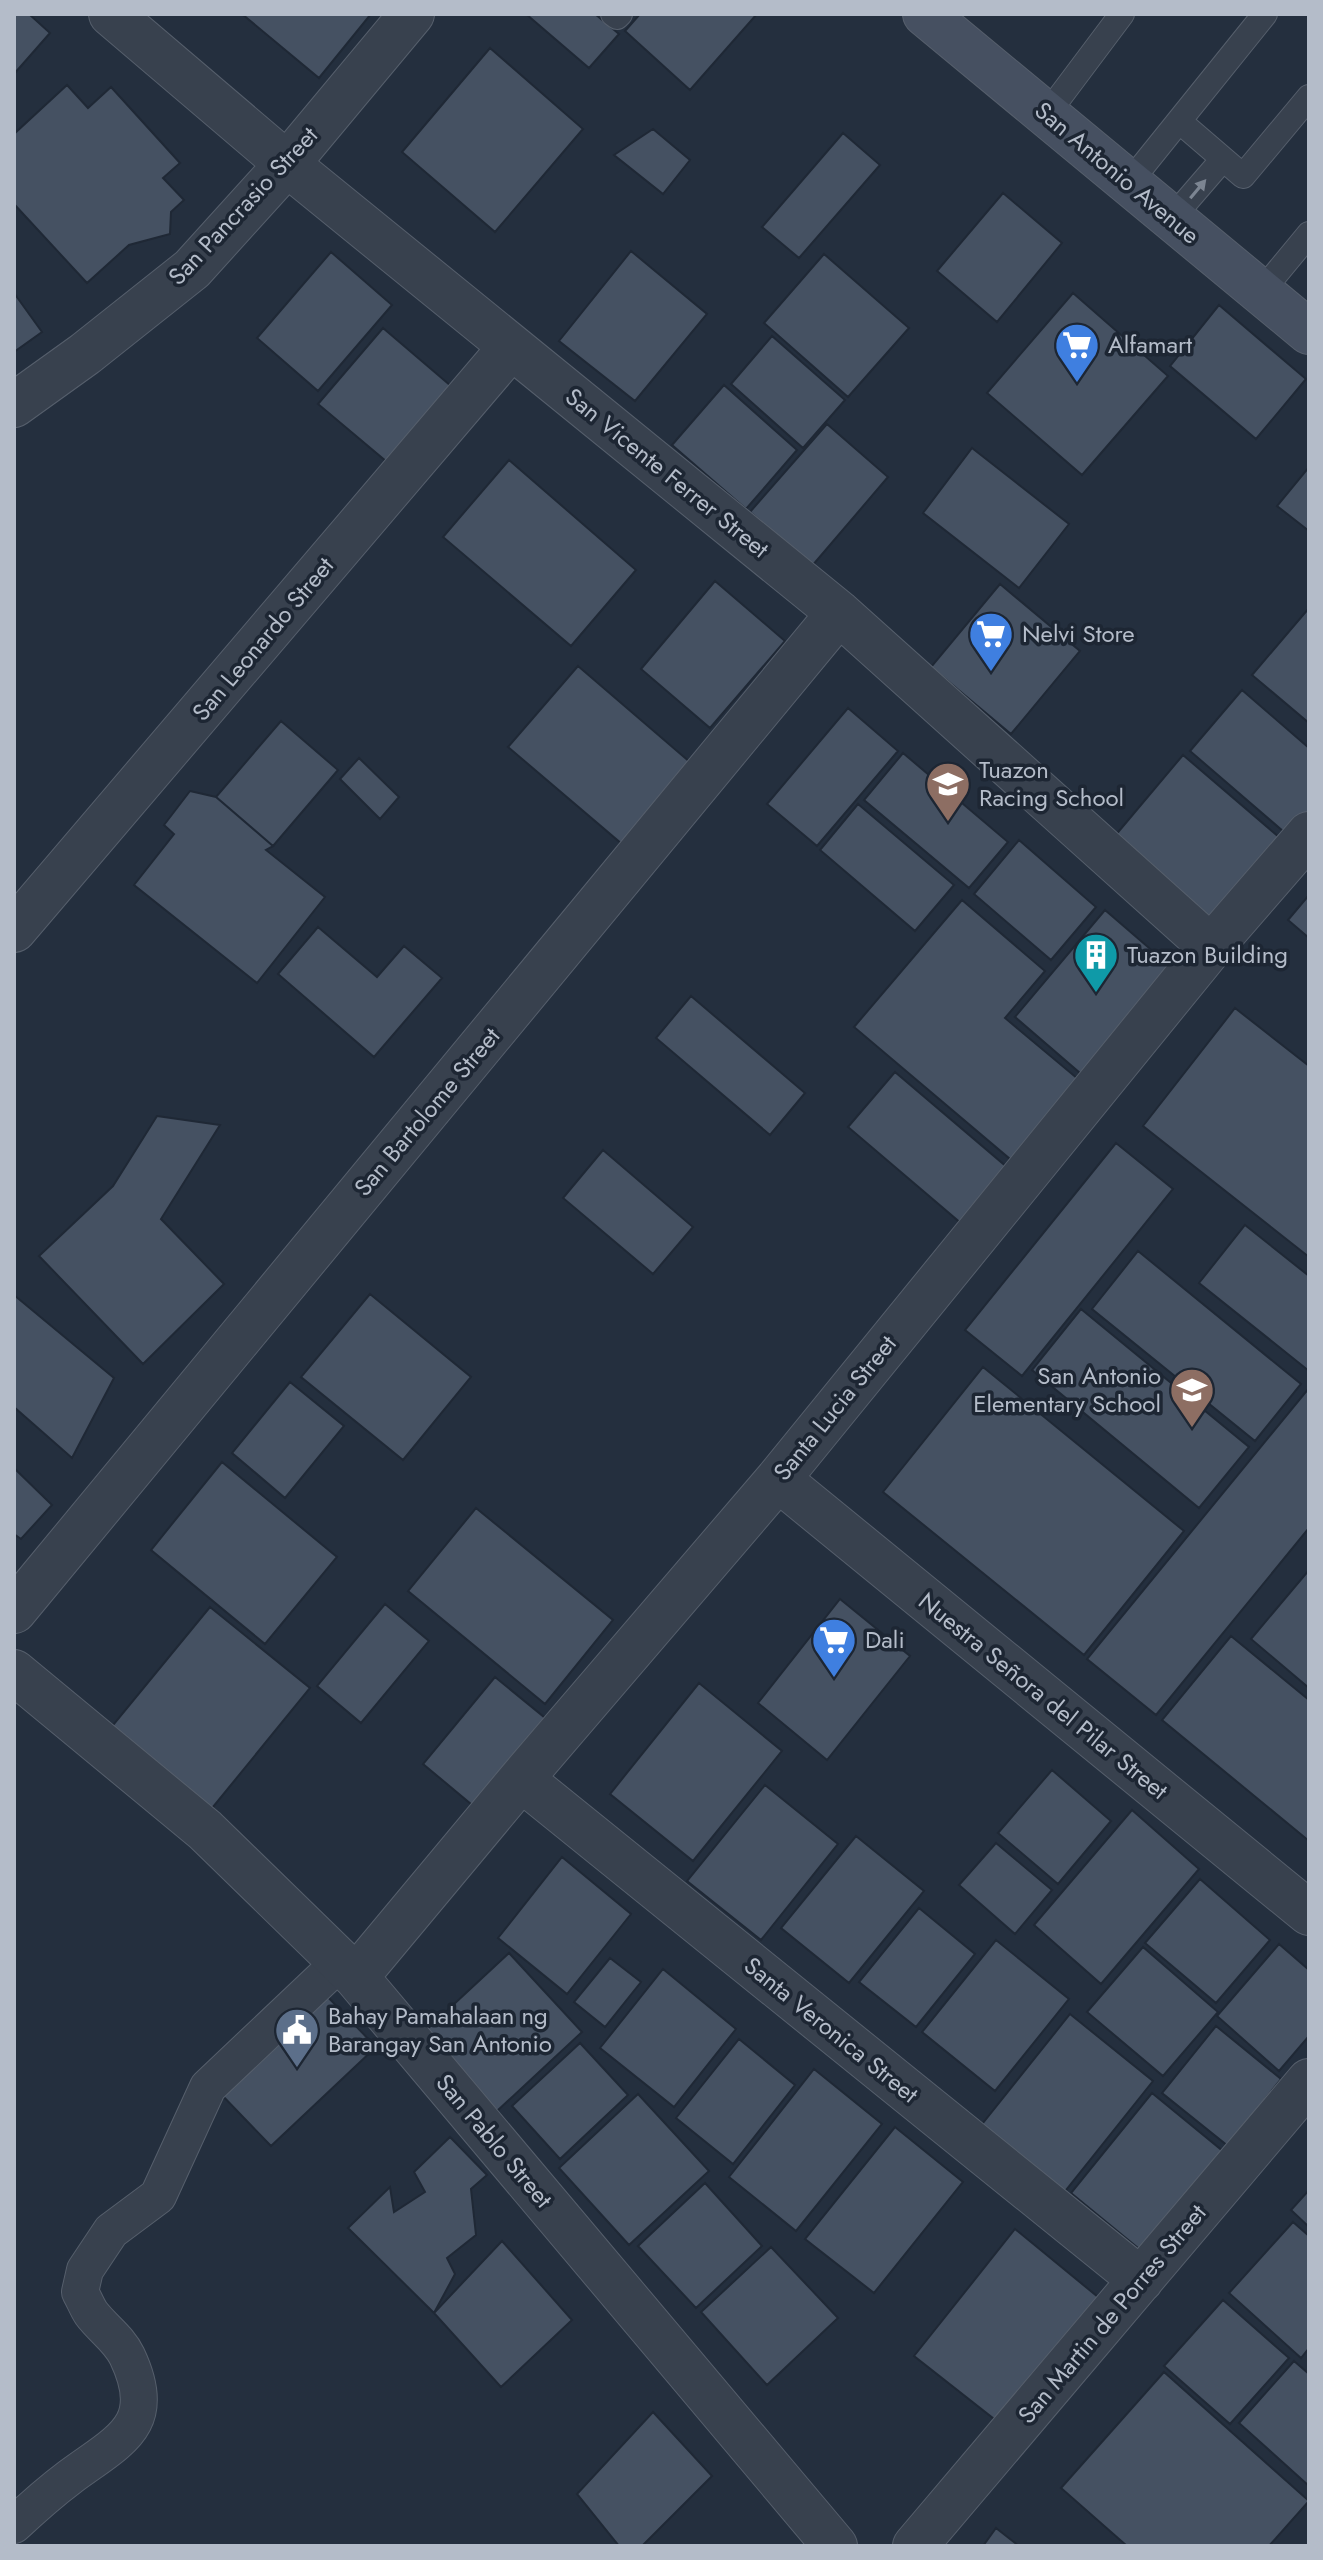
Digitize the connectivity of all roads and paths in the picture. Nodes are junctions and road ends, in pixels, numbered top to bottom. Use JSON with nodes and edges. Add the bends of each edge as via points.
{"nodes":[{"id":1,"x":111,"y":14,"type":"edge"},
{"id":2,"x":412,"y":14,"type":"edge"},
{"id":3,"x":613,"y":14,"type":"edge"},
{"id":4,"x":620,"y":14,"type":"edge"},
{"id":5,"x":925,"y":14,"type":"edge"},
{"id":6,"x":1122,"y":14,"type":"edge"},
{"id":7,"x":1265,"y":14,"type":"edge"},
{"id":8,"x":1309,"y":97,"type":"edge"},
{"id":9,"x":1047,"y":114,"type":"junction"},
{"id":10,"x":1179,"y":121,"type":"junction"},
{"id":11,"x":1223,"y":159,"type":"junction"},
{"id":12,"x":287,"y":164,"type":"junction"},
{"id":13,"x":1129,"y":183,"type":"junction"},
{"id":14,"x":1172,"y":218,"type":"junction"},
{"id":15,"x":1309,"y":234,"type":"edge"},
{"id":16,"x":1261,"y":292,"type":"junction"},
{"id":17,"x":1309,"y":332,"type":"edge"},
{"id":18,"x":511,"y":347,"type":"junction"},
{"id":19,"x":14,"y":405,"type":"edge"},
{"id":20,"x":839,"y":613,"type":"junction"},
{"id":21,"x":1309,"y":834,"type":"edge"},
{"id":22,"x":14,"y":930,"type":"edge"},
{"id":23,"x":1211,"y":947,"type":"junction"},
{"id":24,"x":778,"y":1479,"type":"junction"},
{"id":25,"x":14,"y":1611,"type":"edge"},
{"id":26,"x":14,"y":1672,"type":"edge"},
{"id":27,"x":521,"y":1779,"type":"junction"},
{"id":28,"x":1309,"y":1913,"type":"edge"},
{"id":29,"x":348,"y":1970,"type":"junction"},
{"id":30,"x":1309,"y":2081,"type":"edge"},
{"id":31,"x":1141,"y":2280,"type":"junction"},
{"id":32,"x":14,"y":2525,"type":"edge"},
{"id":33,"x":835,"y":2546,"type":"edge"},
{"id":34,"x":915,"y":2546,"type":"edge"}],
"edges":[{"from":1,"to":12,"type":"street","name":"San Vicente Ferrer Street"},
{"from":2,"to":12,"type":"street","name":"San Pancrasio Street"},
{"from":3,"to":4,"type":"lane"},
{"from":5,"to":9,"type":"main road","name":"San Antonio Avenue"},
{"from":6,"to":9,"type":"lane"},
{"from":7,"to":10,"type":"lane"},
{"from":8,"to":11,"type":"lane","via":[[1243,176]]},
{"from":9,"to":13,"type":"main road","name":"San Antonio Avenue"},
{"from":10,"to":11,"type":"lane"},
{"from":10,"to":13,"type":"lane"},
{"from":14,"to":11,"type":"lane","one_way":true},
{"from":12,"to":18,"type":"street","name":"San Vicente Ferrer Street"},
{"from":12,"to":19,"type":"street","name":"San Pancrasio Street","via":[[192,269]]},
{"from":13,"to":14,"type":"main road","name":"San Antonio Avenue"},
{"from":14,"to":16,"type":"main road","name":"San Antonio Avenue"},
{"from":15,"to":16,"type":"lane"},
{"from":16,"to":17,"type":"main road","name":"San Antonio Avenue"},
{"from":18,"to":20,"type":"street","name":"San Vicente Ferrer Street"},
{"from":18,"to":22,"type":"street","name":"San Leonardo Street"},
{"from":20,"to":23,"type":"street","name":"San Vicente Ferrer Street"},
{"from":20,"to":25,"type":"street","name":"San Bartolome Street"},
{"from":21,"to":23,"type":"street","name":"Santa Lucia Street"},
{"from":23,"to":24,"type":"street","name":"Santa Lucia Street"},
{"from":24,"to":27,"type":"street","name":"Santa Lucia Street"},
{"from":24,"to":28,"type":"street","name":"Nuestra Señora del Pilar Street"},
{"from":26,"to":29,"type":"street","name":"San Pablo Street","via":[[205,1830]]},
{"from":27,"to":29,"type":"street","name":"Santa Lucia Street"},
{"from":27,"to":31,"type":"street","name":"Santa Veronica Street"},
{"from":29,"to":32,"type":"street","via":[[208,2087],[158,2196],[111,2231],[85,2270],[80,2292],[125,2352],[140,2386],[139,2405],[131,2428],[119,2441]]},
{"from":29,"to":33,"type":"street","name":"San Pablo Street"},
{"from":30,"to":31,"type":"street","name":"San Martin de Porres Street"},
{"from":31,"to":34,"type":"street","name":"San Martin de Porres Street"}]}
